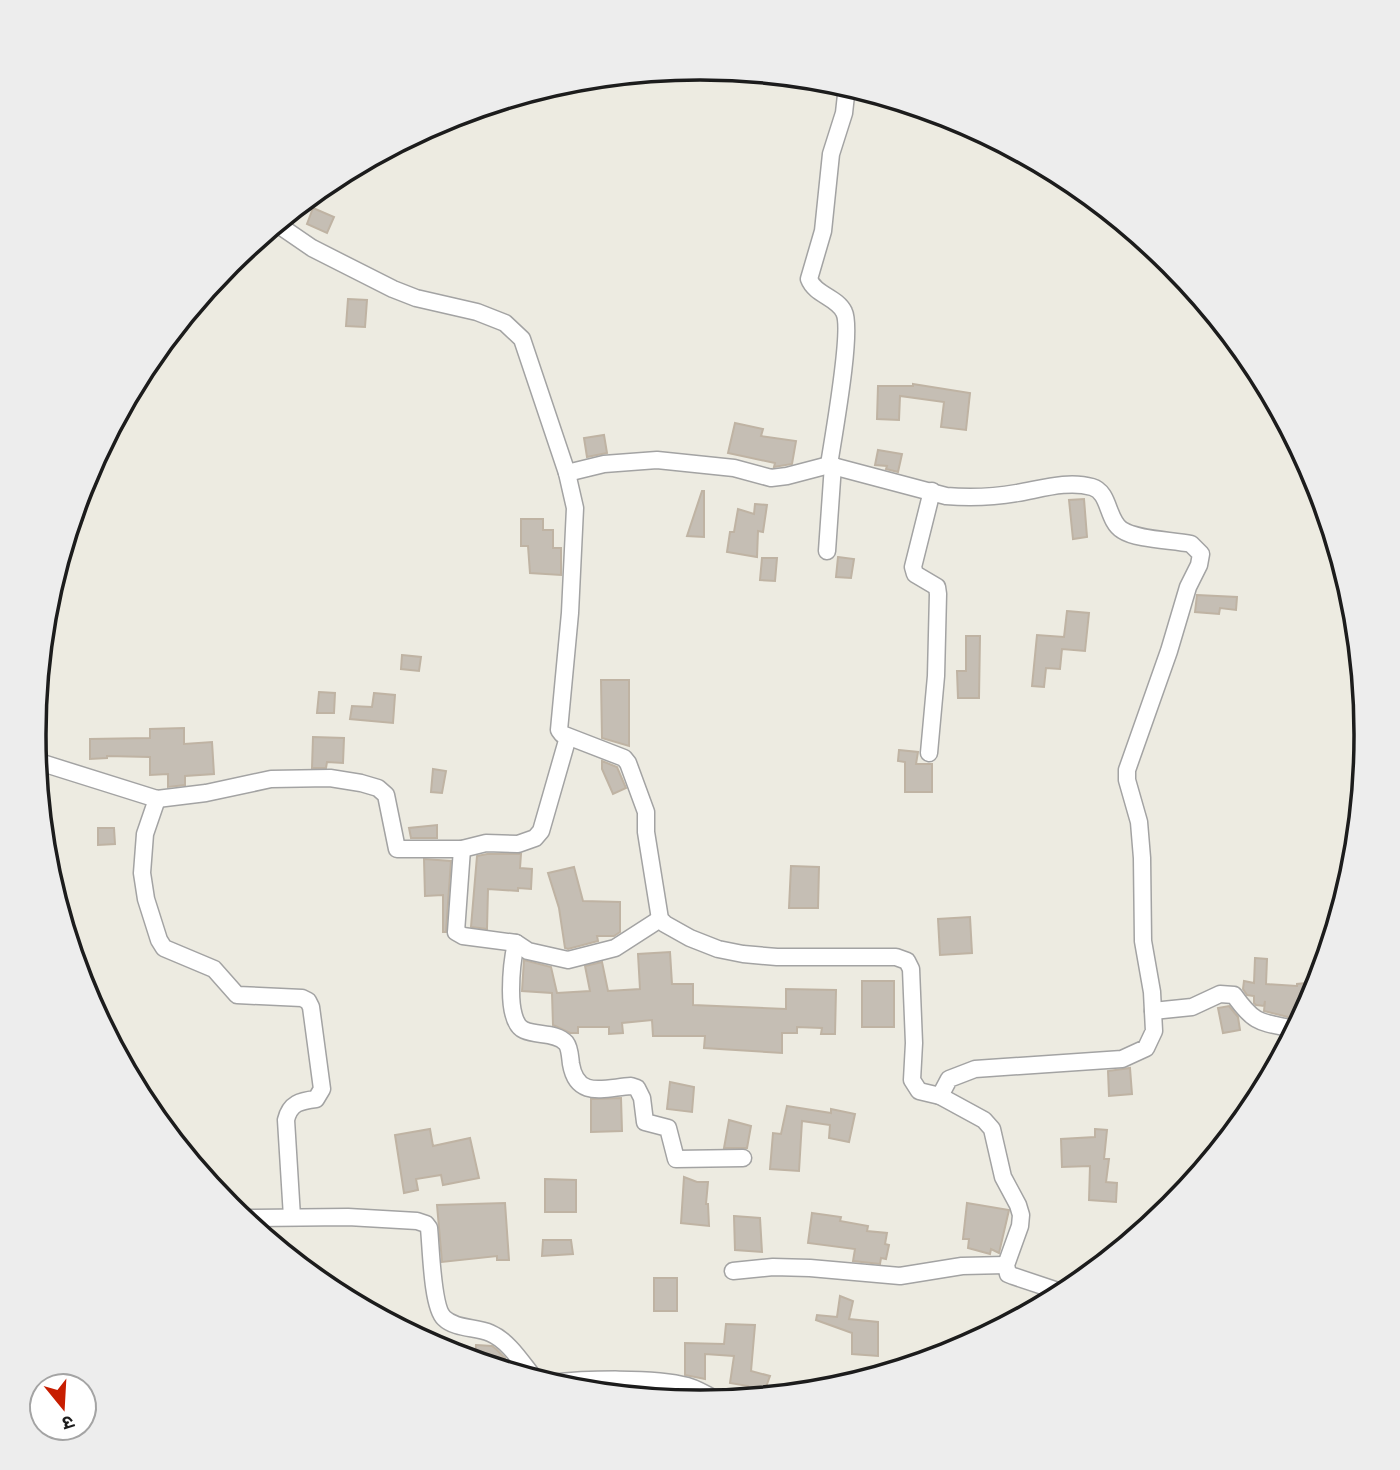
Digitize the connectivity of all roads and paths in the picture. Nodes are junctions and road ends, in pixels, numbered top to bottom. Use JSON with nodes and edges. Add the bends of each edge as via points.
{"nodes":[{"id":1,"x":846,"y":97,"type":"edge"},
{"id":2,"x":285,"y":229,"type":"edge"},
{"id":3,"x":831,"y":465,"type":"junction"},
{"id":4,"x":567,"y":472,"type":"junction"},
{"id":5,"x":932,"y":491,"type":"junction"},
{"id":6,"x":827,"y":551,"type":"dead end"},
{"id":7,"x":569,"y":737,"type":"junction"},
{"id":8,"x":929,"y":753,"type":"dead end"},
{"id":9,"x":47,"y":764,"type":"edge"},
{"id":10,"x":157,"y":799,"type":"junction"},
{"id":11,"x":462,"y":849,"type":"junction"},
{"id":12,"x":660,"y":919,"type":"junction"},
{"id":13,"x":516,"y":943,"type":"junction"},
{"id":14,"x":1153,"y":1011,"type":"junction"},
{"id":15,"x":1285,"y":1027,"type":"edge"},
{"id":16,"x":940,"y":1096,"type":"junction"},
{"id":17,"x":743,"y":1158,"type":"dead end"},
{"id":18,"x":292,"y":1217,"type":"junction"},
{"id":19,"x":258,"y":1218,"type":"edge"},
{"id":20,"x":1006,"y":1265,"type":"junction"},
{"id":21,"x":733,"y":1271,"type":"dead end"},
{"id":22,"x":1049,"y":1288,"type":"edge"},
{"id":23,"x":524,"y":1365,"type":"edge"},
{"id":24,"x":602,"y":1382,"type":"edge"},
{"id":25,"x":697,"y":1390,"type":"edge"}],
"edges":[{"from":1,"to":3,"type":"street","via":[[831,154],[823,231],[809,276],[815,288],[842,309],[847,324]]},
{"from":2,"to":4,"type":"street","via":[[393,289],[477,312],[514,329],[522,339]]},
{"from":3,"to":4,"type":"street","via":[[771,478],[734,468],[657,460]]},
{"from":3,"to":5,"type":"street"},
{"from":3,"to":6,"type":"street"},
{"from":4,"to":7,"type":"street","via":[[575,508],[559,730]]},
{"from":5,"to":8,"type":"street","via":[[913,567],[915,575],[937,587],[938,594]]},
{"from":5,"to":14,"type":"street","via":[[982,497],[1064,485],[1093,487],[1124,531],[1191,544],[1201,554],[1127,770],[1139,822],[1143,941]]},
{"from":7,"to":11,"type":"street","via":[[535,838]]},
{"from":7,"to":12,"type":"street","via":[[628,763],[646,812]]},
{"from":9,"to":10,"type":"street"},
{"from":10,"to":11,"type":"street","via":[[271,779],[330,778],[361,783],[386,795],[397,849]]},
{"from":10,"to":18,"type":"street","via":[[145,834],[142,873],[146,900],[164,948],[214,969],[237,996],[302,998],[311,1007],[322,1089],[316,1099],[295,1104],[286,1121]]},
{"from":11,"to":13,"type":"street","via":[[456,932]]},
{"from":12,"to":13,"type":"street","via":[[615,948],[568,960],[528,951]]},
{"from":12,"to":16,"type":"street","via":[[690,938],[743,954],[896,957],[907,961],[912,980],[912,1080],[919,1091]]},
{"from":13,"to":17,"type":"street","via":[[512,961],[515,1022],[522,1030],[565,1042],[574,1078],[581,1087],[637,1088],[645,1122],[668,1128],[676,1159]]},
{"from":14,"to":15,"type":"street","via":[[1192,1007],[1220,994],[1234,995],[1248,1016]]},
{"from":14,"to":16,"type":"street","via":[[1154,1031],[1139,1054],[975,1069],[949,1079]]},
{"from":16,"to":20,"type":"street","via":[[992,1129],[1003,1178],[1021,1215]]},
{"from":18,"to":19,"type":"street"},
{"from":18,"to":23,"type":"street","via":[[426,1224],[439,1312],[456,1325],[492,1334]]},
{"from":20,"to":21,"type":"street","via":[[962,1266],[900,1276],[810,1268]]},
{"from":20,"to":22,"type":"street","via":[[1008,1274]]},
{"from":24,"to":25,"type":"street","via":[[639,1381]]}]}
